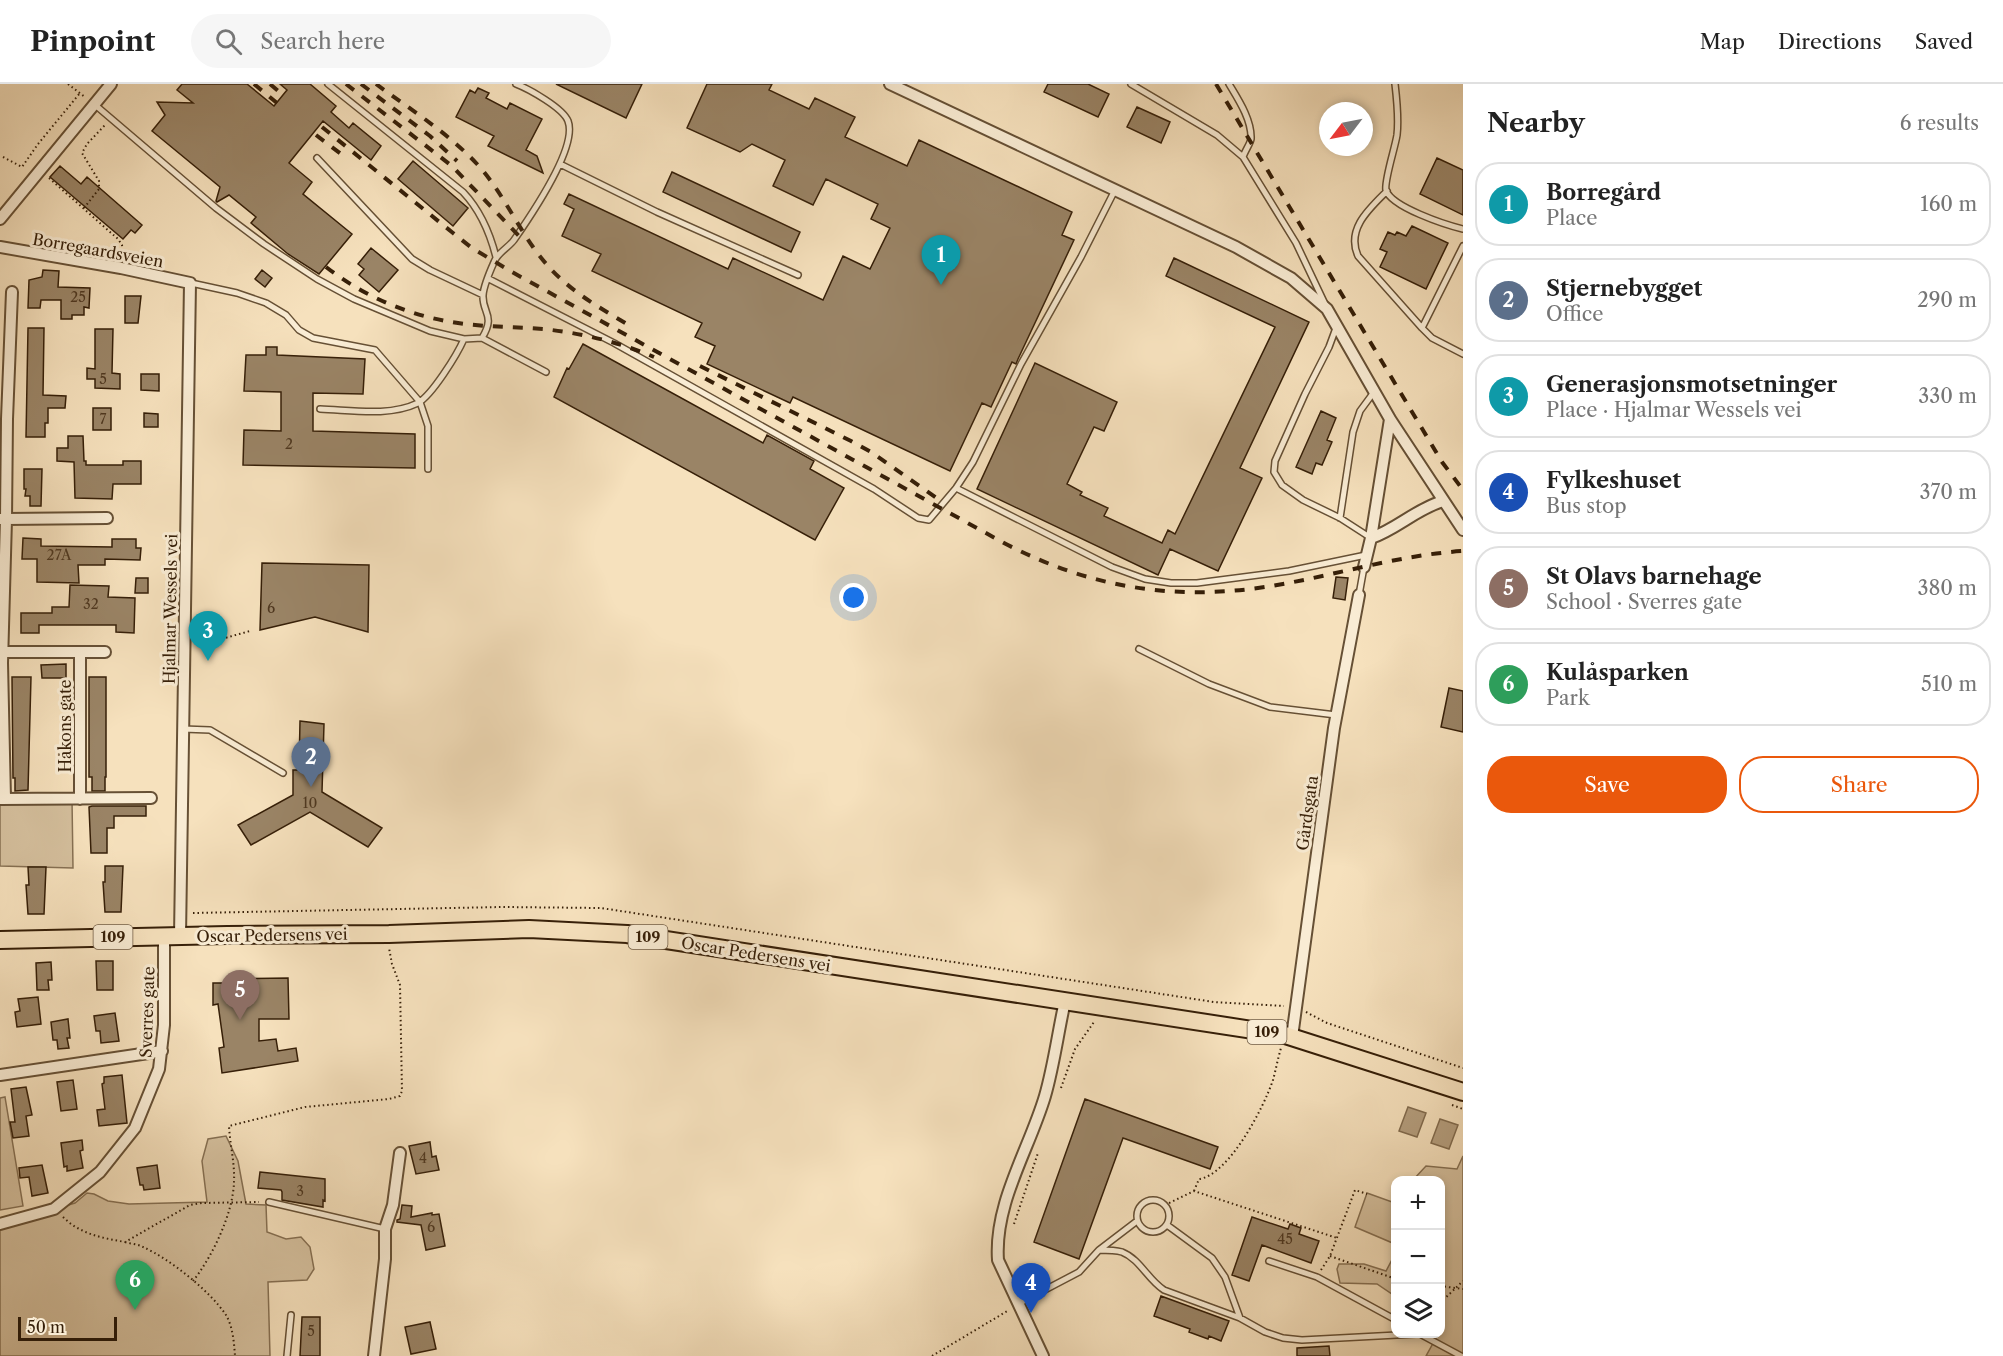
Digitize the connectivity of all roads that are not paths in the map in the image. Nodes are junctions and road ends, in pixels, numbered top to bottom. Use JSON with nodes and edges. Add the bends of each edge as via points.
{"nodes":[{"id":1,"x":111,"y":84,"type":"edge"},
{"id":2,"x":328,"y":84,"type":"edge"},
{"id":3,"x":516,"y":84,"type":"edge"},
{"id":4,"x":890,"y":84,"type":"edge"},
{"id":5,"x":1131,"y":84,"type":"edge"},
{"id":6,"x":1229,"y":84,"type":"edge"},
{"id":7,"x":1395,"y":84,"type":"edge"},
{"id":8,"x":94,"y":104,"type":"junction"},
{"id":9,"x":1243,"y":157,"type":"junction"},
{"id":10,"x":317,"y":158,"type":"dead end"},
{"id":11,"x":560,"y":164,"type":"junction"},
{"id":12,"x":1115,"y":190,"type":"junction"},
{"id":13,"x":1386,"y":191,"type":"junction"},
{"id":14,"x":0,"y":219,"type":"edge"},
{"id":15,"x":1463,"y":229,"type":"edge"},
{"id":16,"x":1463,"y":246,"type":"edge"},
{"id":17,"x":0,"y":247,"type":"edge"},
{"id":18,"x":496,"y":256,"type":"junction"},
{"id":19,"x":798,"y":275,"type":"dead end"},
{"id":20,"x":489,"y":279,"type":"junction"},
{"id":21,"x":190,"y":283,"type":"junction"},
{"id":22,"x":12,"y":292,"type":"dead end"},
{"id":23,"x":483,"y":296,"type":"junction"},
{"id":24,"x":1327,"y":309,"type":"junction"},
{"id":25,"x":1337,"y":323,"type":"junction"},
{"id":26,"x":1422,"y":328,"type":"junction"},
{"id":27,"x":482,"y":338,"type":"junction"},
{"id":28,"x":464,"y":339,"type":"junction"},
{"id":29,"x":1463,"y":354,"type":"edge"},
{"id":30,"x":546,"y":372,"type":"dead end"},
{"id":31,"x":1374,"y":392,"type":"junction"},
{"id":32,"x":420,"y":402,"type":"junction"},
{"id":33,"x":321,"y":409,"type":"dead end"},
{"id":34,"x":1390,"y":419,"type":"junction"},
{"id":35,"x":428,"y":469,"type":"dead end"},
{"id":36,"x":956,"y":488,"type":"junction"},
{"id":37,"x":1443,"y":501,"type":"junction"},
{"id":38,"x":107,"y":518,"type":"dead end"},
{"id":39,"x":1340,"y":518,"type":"junction"},
{"id":40,"x":3,"y":519,"type":"edge"},
{"id":41,"x":1463,"y":530,"type":"edge"},
{"id":42,"x":1371,"y":538,"type":"junction"},
{"id":43,"x":1367,"y":555,"type":"junction"},
{"id":44,"x":1364,"y":567,"type":"joint"},
{"id":45,"x":1359,"y":595,"type":"joint"},
{"id":46,"x":1139,"y":649,"type":"dead end"},
{"id":47,"x":1,"y":652,"type":"edge"},
{"id":48,"x":105,"y":652,"type":"dead end"},
{"id":49,"x":80,"y":653,"type":"junction"},
{"id":50,"x":1336,"y":714,"type":"junction"},
{"id":51,"x":183,"y":729,"type":"junction"},
{"id":52,"x":283,"y":773,"type":"dead end"},
{"id":53,"x":151,"y":798,"type":"dead end"},
{"id":54,"x":2,"y":799,"type":"edge"},
{"id":55,"x":80,"y":799,"type":"junction"},
{"id":56,"x":172,"y":936,"type":"junction"},
{"id":57,"x":0,"y":940,"type":"edge"},
{"id":58,"x":1065,"y":1001,"type":"junction"},
{"id":59,"x":1288,"y":1036,"type":"junction"},
{"id":60,"x":162,"y":1051,"type":"junction"},
{"id":61,"x":0,"y":1075,"type":"edge"},
{"id":62,"x":1463,"y":1092,"type":"edge"},
{"id":63,"x":400,"y":1153,"type":"dead end"},
{"id":64,"x":269,"y":1202,"type":"road end"},
{"id":65,"x":1137,"y":1221,"type":"junction"},
{"id":66,"x":0,"y":1224,"type":"edge"},
{"id":67,"x":1167,"y":1225,"type":"junction"},
{"id":68,"x":385,"y":1229,"type":"junction"},
{"id":69,"x":1099,"y":1250,"type":"junction"},
{"id":70,"x":1269,"y":1260,"type":"dead end"},
{"id":71,"x":1018,"y":1304,"type":"junction"},
{"id":72,"x":291,"y":1315,"type":"dead end"},
{"id":73,"x":1240,"y":1318,"type":"junction"},
{"id":74,"x":1391,"y":1318,"type":"edge"},
{"id":75,"x":1391,"y":1335,"type":"edge"},
{"id":76,"x":1426,"y":1338,"type":"edge"},
{"id":77,"x":287,"y":1356,"type":"edge"},
{"id":78,"x":374,"y":1356,"type":"edge"},
{"id":79,"x":1043,"y":1356,"type":"edge"},
{"id":80,"x":1461,"y":1356,"type":"edge"}],
"edges":[{"from":1,"to":8,"type":"street"},
{"from":2,"to":18,"type":"lane","via":[[463,192],[481,217]]},
{"from":3,"to":11,"type":"lane","via":[[568,119],[569,140]]},
{"from":4,"to":12,"type":"street"},
{"from":5,"to":9,"type":"lane","via":[[1217,135]]},
{"from":6,"to":9,"type":"lane","via":[[1250,126],[1251,140]]},
{"from":7,"to":13,"type":"lane","via":[[1397,136]]},
{"from":8,"to":14,"type":"street"},
{"from":8,"to":28,"type":"lane","via":[[216,208],[317,279],[404,321]]},
{"from":9,"to":24,"type":"lane","via":[[1296,243]]},
{"from":10,"to":23,"type":"lane","via":[[412,259]]},
{"from":11,"to":18,"type":"lane","via":[[522,228]]},
{"from":11,"to":19,"type":"lane"},
{"from":12,"to":24,"type":"street","via":[[1292,278]]},
{"from":12,"to":36,"type":"lane"},
{"from":13,"to":15,"type":"lane","via":[[1393,200]]},
{"from":13,"to":26,"type":"lane","via":[[1358,224],[1354,247]]},
{"from":16,"to":26,"type":"lane"},
{"from":17,"to":21,"type":"street","name":"Borregaardsveien"},
{"from":18,"to":20,"type":"lane"},
{"from":20,"to":23,"type":"lane"},
{"from":20,"to":36,"type":"lane","via":[[614,343],[874,489],[918,518],[933,517]]},
{"from":21,"to":32,"type":"lane","via":[[237,292],[266,303],[313,338],[375,350]]},
{"from":21,"to":51,"type":"street","name":"Hjalmar Wessels vei"},
{"from":22,"to":40,"type":"street"},
{"from":23,"to":27,"type":"lane","via":[[489,320]]},
{"from":24,"to":25,"type":"street"},
{"from":25,"to":31,"type":"street"},
{"from":25,"to":39,"type":"lane","via":[[1275,461],[1274,472],[1282,485],[1303,500]]},
{"from":26,"to":29,"type":"lane","via":[[1432,338]]},
{"from":27,"to":28,"type":"lane"},
{"from":27,"to":30,"type":"lane"},
{"from":28,"to":32,"type":"lane"},
{"from":31,"to":34,"type":"street"},
{"from":31,"to":39,"type":"lane","via":[[1360,411],[1353,432]]},
{"from":32,"to":33,"type":"lane","via":[[392,411]]},
{"from":32,"to":35,"type":"lane","via":[[428,426]]},
{"from":34,"to":37,"type":"street"},
{"from":34,"to":42,"type":"street"},
{"from":36,"to":43,"type":"lane","via":[[1112,567],[1145,579],[1197,583],[1289,571]]},
{"from":37,"to":41,"type":"street"},
{"from":37,"to":42,"type":"street"},
{"from":38,"to":40,"type":"street"},
{"from":39,"to":42,"type":"lane"},
{"from":40,"to":47,"type":"street"},
{"from":42,"to":43,"type":"street"},
{"from":43,"to":44,"type":"street"},
{"from":44,"to":45,"type":"lane"},
{"from":45,"to":50,"type":"street","name":"Gårdsgata"},
{"from":46,"to":50,"type":"lane","via":[[1209,684],[1270,707]]},
{"from":47,"to":49,"type":"street"},
{"from":47,"to":54,"type":"street"},
{"from":48,"to":49,"type":"street"},
{"from":49,"to":55,"type":"street","name":"Håkons gate"},
{"from":50,"to":59,"type":"street","name":"Gårdsgata"},
{"from":51,"to":52,"type":"lane","via":[[210,730]]},
{"from":51,"to":56,"type":"street","name":"Hjalmar Wessels vei"},
{"from":53,"to":55,"type":"street"},
{"from":54,"to":55,"type":"street"},
{"from":56,"to":57,"type":"main road","name":"Oscar Pedersens vei","number":"109"},
{"from":56,"to":58,"type":"main road","name":"Oscar Pedersens vei","number":"109","via":[[529,929],[627,934]]},
{"from":56,"to":60,"type":"street","name":"Sverres gate"},
{"from":58,"to":59,"type":"main road","name":"Oscar Pedersens vei","number":"109"},
{"from":58,"to":71,"type":"street","via":[[1046,1095],[1002,1215],[997,1242],[998,1260]]},
{"from":59,"to":62,"type":"main road","name":"Oscar Pedersens vei","number":"109"},
{"from":60,"to":61,"type":"street"},
{"from":60,"to":66,"type":"street","name":"Sverres gate","via":[[156,1079],[135,1128],[100,1172],[54,1209]]},
{"from":63,"to":68,"type":"street","via":[[393,1205]]},
{"from":64,"to":68,"type":"lane"},
{"from":65,"to":67,"type":"lane","via":[[1149,1232]]},
{"from":65,"to":67,"type":"lane","via":[[1144,1202],[1155,1200],[1165,1205]]},
{"from":65,"to":69,"type":"lane"},
{"from":67,"to":73,"type":"lane","via":[[1212,1258],[1225,1278]]},
{"from":68,"to":78,"type":"street"},
{"from":69,"to":71,"type":"lane","via":[[1078,1272]]},
{"from":69,"to":73,"type":"lane","via":[[1122,1252],[1164,1290]]},
{"from":70,"to":74,"type":"lane","via":[[1317,1277]]},
{"from":71,"to":79,"type":"street"},
{"from":72,"to":77,"type":"lane"},
{"from":73,"to":75,"type":"lane","via":[[1283,1338]]},
{"from":76,"to":80,"type":"lane"}]}
